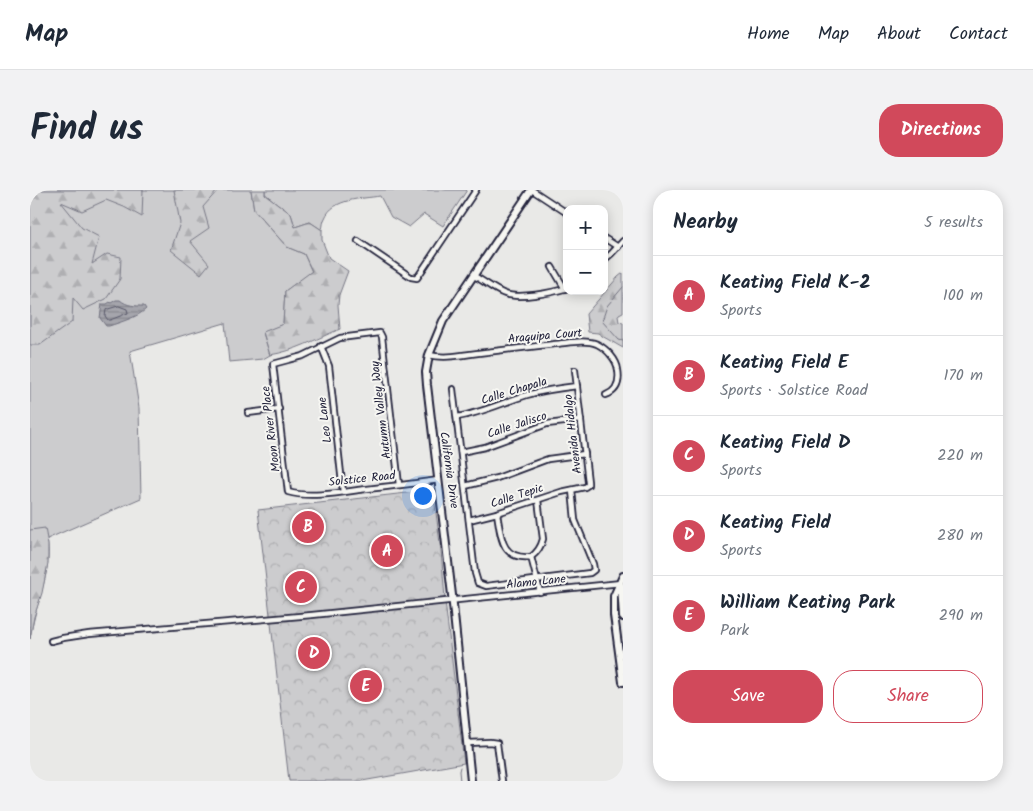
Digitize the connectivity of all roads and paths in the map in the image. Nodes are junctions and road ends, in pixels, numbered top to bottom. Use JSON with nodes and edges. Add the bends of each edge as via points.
{"nodes":[{"id":1,"x":476,"y":190,"type":"edge"},
{"id":2,"x":531,"y":190,"type":"edge"},
{"id":3,"x":563,"y":210,"type":"edge"},
{"id":4,"x":358,"y":241,"type":"dead end"},
{"id":5,"x":608,"y":241,"type":"edge"},
{"id":6,"x":623,"y":241,"type":"edge"},
{"id":7,"x":618,"y":247,"type":"junction"},
{"id":8,"x":608,"y":256,"type":"edge"},
{"id":9,"x":552,"y":267,"type":"dead end"},
{"id":10,"x":474,"y":276,"type":"junction"},
{"id":11,"x":563,"y":284,"type":"edge"},
{"id":12,"x":563,"y":289,"type":"edge"},
{"id":13,"x":321,"y":346,"type":"junction"},
{"id":14,"x":429,"y":355,"type":"junction"},
{"id":15,"x":575,"y":370,"type":"dead end"},
{"id":16,"x":577,"y":386,"type":"junction"},
{"id":17,"x":453,"y":389,"type":"dead end"},
{"id":18,"x":606,"y":395,"type":"dead end"},
{"id":19,"x":279,"y":409,"type":"junction"},
{"id":20,"x":248,"y":413,"type":"dead end"},
{"id":21,"x":457,"y":417,"type":"junction"},
{"id":22,"x":581,"y":420,"type":"junction"},
{"id":23,"x":461,"y":452,"type":"junction"},
{"id":24,"x":585,"y":454,"type":"junction"},
{"id":25,"x":439,"y":480,"type":"junction"},
{"id":26,"x":399,"y":485,"type":"junction"},
{"id":27,"x":465,"y":486,"type":"junction"},
{"id":28,"x":572,"y":490,"type":"junction"},
{"id":29,"x":288,"y":492,"type":"joint"},
{"id":30,"x":343,"y":492,"type":"junction"},
{"id":31,"x":538,"y":500,"type":"junction"},
{"id":32,"x":497,"y":513,"type":"junction"},
{"id":33,"x":469,"y":520,"type":"junction"},
{"id":34,"x":532,"y":557,"type":"junction"},
{"id":35,"x":537,"y":580,"type":"junction"},
{"id":36,"x":622,"y":580,"type":"edge"},
{"id":37,"x":540,"y":592,"type":"junction"},
{"id":38,"x":453,"y":601,"type":"junction"},
{"id":39,"x":623,"y":617,"type":"edge"},
{"id":40,"x":617,"y":633,"type":"junction"},
{"id":41,"x":50,"y":642,"type":"dead end"},
{"id":42,"x":623,"y":651,"type":"edge"},
{"id":43,"x":623,"y":682,"type":"edge"},
{"id":44,"x":468,"y":744,"type":"junction"},
{"id":45,"x":471,"y":781,"type":"edge"},
{"id":46,"x":502,"y":781,"type":"edge"}],
"edges":[{"from":1,"to":4,"type":"street","via":[[417,278]]},
{"from":2,"to":3,"type":"street"},
{"from":2,"to":10,"type":"street","name":"California Drive"},
{"from":5,"to":7,"type":"street"},
{"from":6,"to":7,"type":"street"},
{"from":7,"to":8,"type":"street"},
{"from":9,"to":11,"type":"street"},
{"from":10,"to":12,"type":"street","via":[[509,295],[524,296]]},
{"from":10,"to":14,"type":"street","name":"California Drive","via":[[443,321]]},
{"from":13,"to":19,"type":"street","name":"Moon River Place","via":[[303,356],[273,364]]},
{"from":13,"to":26,"type":"street","name":"Autumn Valley Way","via":[[340,338],[380,333]]},
{"from":13,"to":30,"type":"street","name":"Leo Lane","via":[[329,366]]},
{"from":14,"to":18,"type":"street","name":"Araquipa Court","via":[[438,358],[589,342],[612,356],[619,371],[618,385]]},
{"from":14,"to":25,"type":"street","name":"California Drive","via":[[427,384]]},
{"from":15,"to":16,"type":"street","name":"Avenida Hidalgo"},
{"from":16,"to":21,"type":"street","name":"Calle Chapala","via":[[540,391]]},
{"from":16,"to":22,"type":"street","name":"Avenida Hidalgo"},
{"from":17,"to":21,"type":"street"},
{"from":19,"to":20,"type":"street"},
{"from":19,"to":29,"type":"street","name":"Moon River Place"},
{"from":21,"to":23,"type":"street"},
{"from":22,"to":23,"type":"street","name":"Calle Jalisco","via":[[547,424]]},
{"from":22,"to":24,"type":"street","name":"Avenida Hidalgo"},
{"from":23,"to":27,"type":"street"},
{"from":24,"to":27,"type":"street","via":[[562,456]]},
{"from":24,"to":28,"type":"street","name":"Avenida Hidalgo","via":[[588,485]]},
{"from":25,"to":26,"type":"street","name":"Solstice Road"},
{"from":25,"to":38,"type":"street","name":"California Drive"},
{"from":26,"to":30,"type":"street","name":"Solstice Road"},
{"from":27,"to":33,"type":"street"},
{"from":28,"to":31,"type":"street","name":"Calle Tepic"},
{"from":28,"to":35,"type":"street","name":"Avenida Hidalgo","via":[[575,520],[594,570],[590,574]]},
{"from":29,"to":30,"type":"street","name":"Solstice Road"},
{"from":31,"to":32,"type":"street","name":"Calle Tepic"},
{"from":31,"to":34,"type":"street","via":[[543,539],[539,551]]},
{"from":32,"to":33,"type":"street","name":"Calle Tepic"},
{"from":32,"to":34,"type":"street","via":[[505,548],[520,558]]},
{"from":33,"to":35,"type":"street","via":[[478,583],[486,586]]},
{"from":34,"to":35,"type":"street"},
{"from":35,"to":37,"type":"street"},
{"from":36,"to":37,"type":"street","name":"Alamo Lane"},
{"from":36,"to":39,"type":"street"},
{"from":36,"to":40,"type":"street","via":[[614,596]]},
{"from":37,"to":38,"type":"street","name":"Alamo Lane"},
{"from":38,"to":41,"type":"street","name":"Alamo Lane","via":[[89,634]]},
{"from":38,"to":44,"type":"street","name":"California Drive"},
{"from":40,"to":42,"type":"street"},
{"from":40,"to":43,"type":"street"},
{"from":44,"to":45,"type":"street","name":"California Drive"},
{"from":44,"to":46,"type":"street","via":[[497,743]]}]}
